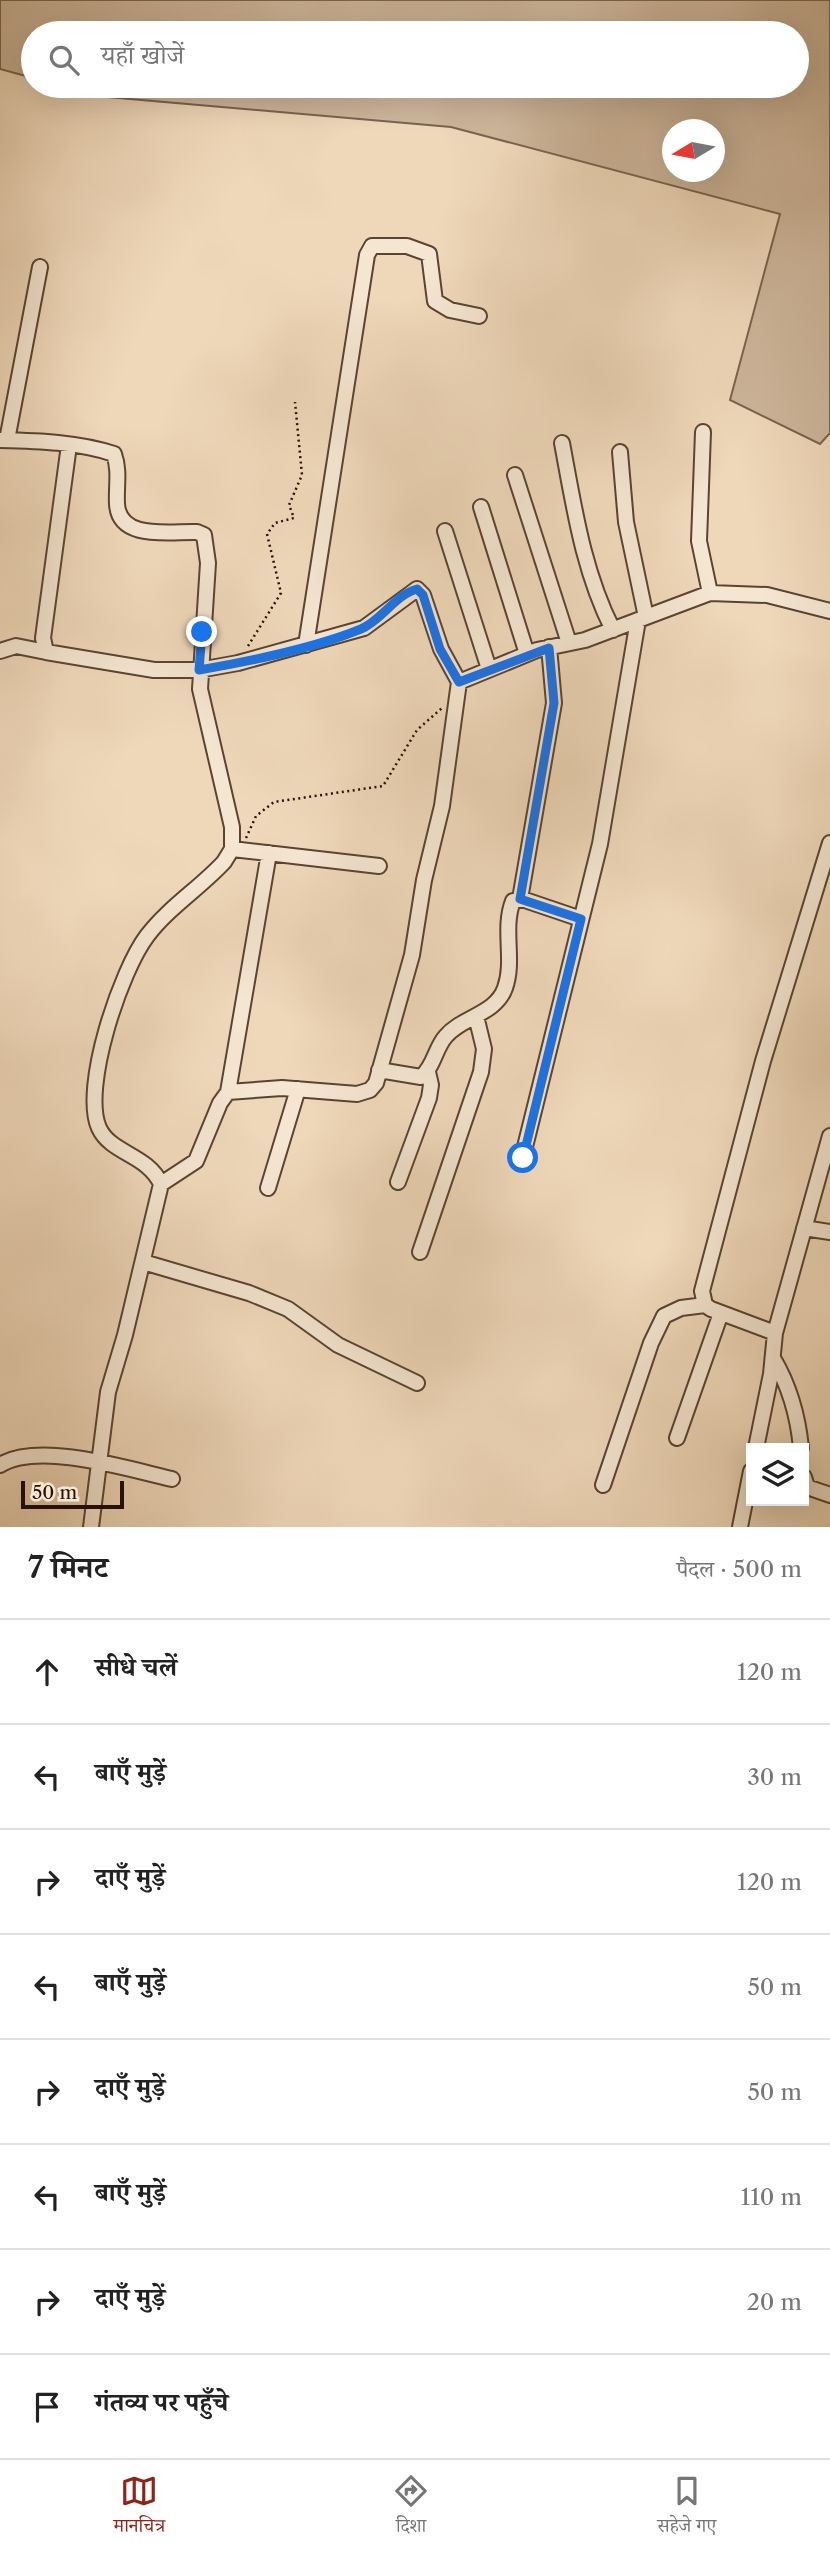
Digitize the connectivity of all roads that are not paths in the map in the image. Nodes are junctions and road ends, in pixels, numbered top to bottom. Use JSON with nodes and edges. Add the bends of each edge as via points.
{"nodes":[{"id":1,"x":40,"y":267,"type":"dead end"},
{"id":2,"x":479,"y":316,"type":"dead end"},
{"id":3,"x":703,"y":432,"type":"dead end"},
{"id":4,"x":3,"y":440,"type":"edge"},
{"id":5,"x":562,"y":443,"type":"dead end"},
{"id":6,"x":69,"y":445,"type":"junction"},
{"id":7,"x":620,"y":452,"type":"dead end"},
{"id":8,"x":515,"y":475,"type":"dead end"},
{"id":9,"x":481,"y":507,"type":"dead end"},
{"id":10,"x":446,"y":530,"type":"dead end"},
{"id":11,"x":710,"y":593,"type":"junction"},
{"id":12,"x":830,"y":611,"type":"edge"},
{"id":13,"x":642,"y":619,"type":"junction"},
{"id":14,"x":612,"y":630,"type":"junction"},
{"id":15,"x":569,"y":643,"type":"junction"},
{"id":16,"x":306,"y":645,"type":"junction"},
{"id":17,"x":549,"y":648,"type":"junction"},
{"id":18,"x":0,"y":651,"type":"edge"},
{"id":19,"x":46,"y":652,"type":"junction"},
{"id":20,"x":527,"y":654,"type":"junction"},
{"id":21,"x":489,"y":669,"type":"junction"},
{"id":22,"x":199,"y":670,"type":"junction"},
{"id":23,"x":458,"y":683,"type":"junction"},
{"id":24,"x":830,"y":843,"type":"edge"},
{"id":25,"x":232,"y":849,"type":"junction"},
{"id":26,"x":269,"y":853,"type":"junction"},
{"id":27,"x":379,"y":866,"type":"dead end"},
{"id":28,"x":826,"y":871,"type":"edge"},
{"id":29,"x":520,"y":899,"type":"junction"},
{"id":30,"x":581,"y":919,"type":"junction"},
{"id":31,"x":476,"y":1016,"type":"junction"},
{"id":32,"x":379,"y":1070,"type":"junction"},
{"id":33,"x":428,"y":1072,"type":"junction"},
{"id":34,"x":298,"y":1089,"type":"junction"},
{"id":35,"x":228,"y":1092,"type":"junction"},
{"id":36,"x":830,"y":1136,"type":"edge"},
{"id":37,"x":523,"y":1158,"type":"dead end"},
{"id":38,"x":398,"y":1182,"type":"dead end"},
{"id":39,"x":161,"y":1184,"type":"junction"},
{"id":40,"x":268,"y":1188,"type":"dead end"},
{"id":41,"x":804,"y":1228,"type":"junction"},
{"id":42,"x":830,"y":1232,"type":"edge"},
{"id":43,"x":420,"y":1252,"type":"dead end"},
{"id":44,"x":143,"y":1262,"type":"junction"},
{"id":45,"x":705,"y":1305,"type":"junction"},
{"id":46,"x":721,"y":1313,"type":"junction"},
{"id":47,"x":775,"y":1333,"type":"junction"},
{"id":48,"x":773,"y":1358,"type":"junction"},
{"id":49,"x":417,"y":1383,"type":"dead end"},
{"id":50,"x":677,"y":1438,"type":"dead end"},
{"id":51,"x":757,"y":1443,"type":"edge"},
{"id":52,"x":800,"y":1443,"type":"edge"},
{"id":53,"x":99,"y":1463,"type":"junction"},
{"id":54,"x":0,"y":1465,"type":"edge"},
{"id":55,"x":172,"y":1479,"type":"dead end"},
{"id":56,"x":604,"y":1485,"type":"dead end"},
{"id":57,"x":809,"y":1488,"type":"edge"},
{"id":58,"x":830,"y":1495,"type":"edge"},
{"id":59,"x":746,"y":1496,"type":"edge"},
{"id":60,"x":91,"y":1527,"type":"edge"},
{"id":61,"x":740,"y":1527,"type":"edge"}],
"edges":[{"from":1,"to":4,"type":"street"},
{"from":2,"to":16,"type":"street","via":[[450,310],[435,301],[429,254],[407,246],[372,246]]},
{"from":3,"to":11,"type":"street","via":[[699,541]]},
{"from":4,"to":6,"type":"street"},
{"from":5,"to":14,"type":"street","via":[[583,555]]},
{"from":6,"to":19,"type":"street","via":[[43,638]]},
{"from":6,"to":22,"type":"street","via":[[114,454],[119,515],[133,529],[204,535],[208,563]]},
{"from":7,"to":13,"type":"street"},
{"from":8,"to":15,"type":"street"},
{"from":9,"to":20,"type":"street"},
{"from":10,"to":21,"type":"street"},
{"from":11,"to":12,"type":"street","via":[[766,595]]},
{"from":11,"to":13,"type":"street"},
{"from":13,"to":14,"type":"street"},
{"from":13,"to":30,"type":"street"},
{"from":14,"to":15,"type":"street"},
{"from":15,"to":17,"type":"street"},
{"from":16,"to":22,"type":"street"},
{"from":16,"to":23,"type":"street","via":[[364,628],[406,595],[420,590],[440,649]]},
{"from":17,"to":20,"type":"street"},
{"from":17,"to":29,"type":"street","via":[[554,703]]},
{"from":18,"to":19,"type":"street","via":[[16,646]]},
{"from":19,"to":22,"type":"street","via":[[154,670]]},
{"from":20,"to":21,"type":"street"},
{"from":21,"to":23,"type":"street"},
{"from":22,"to":25,"type":"street","via":[[205,718],[232,827]]},
{"from":23,"to":32,"type":"street","via":[[442,806],[412,956]]},
{"from":24,"to":28,"type":"street"},
{"from":25,"to":26,"type":"street"},
{"from":25,"to":39,"type":"street","via":[[217,870],[146,936],[100,1050],[95,1106],[99,1127],[104,1137],[155,1172]]},
{"from":26,"to":27,"type":"street"},
{"from":26,"to":35,"type":"street"},
{"from":28,"to":45,"type":"street","via":[[763,1061],[705,1280]]},
{"from":29,"to":30,"type":"street"},
{"from":29,"to":31,"type":"street","via":[[513,901],[509,910],[505,989]]},
{"from":30,"to":37,"type":"street"},
{"from":31,"to":33,"type":"street","via":[[445,1037]]},
{"from":31,"to":43,"type":"street","via":[[484,1049],[481,1072]]},
{"from":32,"to":33,"type":"street","via":[[412,1078]]},
{"from":32,"to":34,"type":"street","via":[[370,1090],[358,1094]]},
{"from":33,"to":38,"type":"street","via":[[429,1098]]},
{"from":34,"to":35,"type":"street"},
{"from":34,"to":40,"type":"street"},
{"from":35,"to":39,"type":"street","via":[[196,1161]]},
{"from":36,"to":41,"type":"street"},
{"from":39,"to":44,"type":"street"},
{"from":41,"to":42,"type":"street"},
{"from":41,"to":47,"type":"street"},
{"from":44,"to":49,"type":"street","via":[[288,1308],[338,1345]]},
{"from":44,"to":53,"type":"street","via":[[107,1392]]},
{"from":45,"to":46,"type":"street"},
{"from":45,"to":56,"type":"street","via":[[664,1316]]},
{"from":46,"to":47,"type":"street"},
{"from":46,"to":50,"type":"street"},
{"from":47,"to":48,"type":"street"},
{"from":48,"to":51,"type":"street"},
{"from":48,"to":52,"type":"street","via":[[786,1380]]},
{"from":53,"to":54,"type":"street","via":[[37,1455]]},
{"from":53,"to":55,"type":"street"},
{"from":53,"to":60,"type":"street"},
{"from":57,"to":58,"type":"street"},
{"from":59,"to":61,"type":"street"}]}
